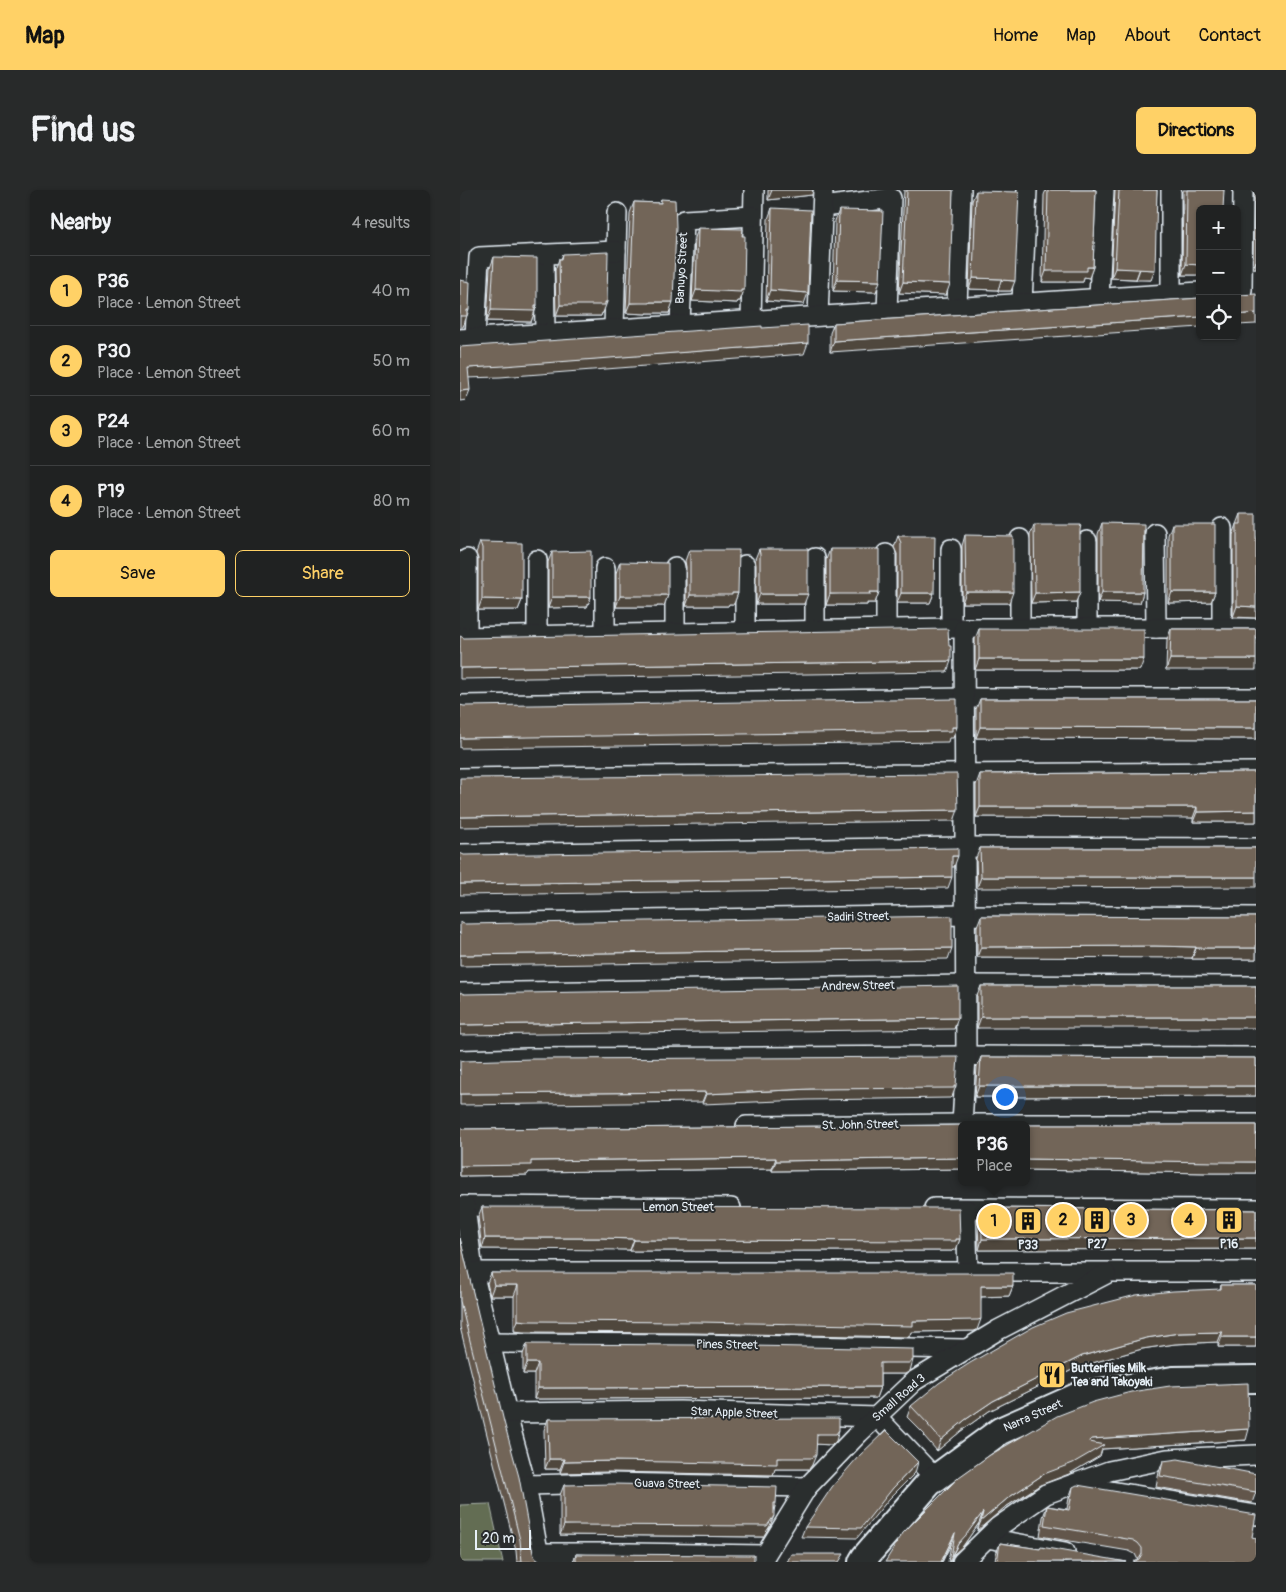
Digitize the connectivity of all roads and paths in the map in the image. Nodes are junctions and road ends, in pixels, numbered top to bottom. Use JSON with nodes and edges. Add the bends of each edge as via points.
{"nodes":[{"id":1,"x":754,"y":190,"type":"edge"},
{"id":2,"x":961,"y":190,"type":"edge"},
{"id":3,"x":1027,"y":190,"type":"edge"},
{"id":4,"x":1104,"y":190,"type":"edge"},
{"id":5,"x":1171,"y":190,"type":"edge"},
{"id":6,"x":1243,"y":190,"type":"edge"},
{"id":7,"x":823,"y":199,"type":"edge"},
{"id":8,"x":617,"y":213,"type":"dead end"},
{"id":9,"x":753,"y":216,"type":"junction"},
{"id":10,"x":616,"y":251,"type":"junction"},
{"id":11,"x":544,"y":254,"type":"junction"},
{"id":12,"x":469,"y":282,"type":"edge"},
{"id":13,"x":1245,"y":290,"type":"edge"},
{"id":14,"x":1196,"y":292,"type":"edge"},
{"id":15,"x":1170,"y":293,"type":"junction"},
{"id":16,"x":1099,"y":298,"type":"junction"},
{"id":17,"x":1022,"y":303,"type":"junction"},
{"id":18,"x":957,"y":307,"type":"junction"},
{"id":19,"x":887,"y":312,"type":"junction"},
{"id":20,"x":818,"y":316,"type":"junction"},
{"id":21,"x":751,"y":320,"type":"junction"},
{"id":22,"x":680,"y":325,"type":"junction"},
{"id":23,"x":614,"y":329,"type":"junction"},
{"id":24,"x":544,"y":334,"type":"junction"},
{"id":25,"x":468,"y":338,"type":"edge"},
{"id":26,"x":1222,"y":528,"type":"dead end"},
{"id":27,"x":1155,"y":533,"type":"dead end"},
{"id":28,"x":1020,"y":539,"type":"dead end"},
{"id":29,"x":1087,"y":541,"type":"dead end"},
{"id":30,"x":951,"y":549,"type":"dead end"},
{"id":31,"x":886,"y":554,"type":"dead end"},
{"id":32,"x":815,"y":558,"type":"dead end"},
{"id":33,"x":467,"y":559,"type":"dead end"},
{"id":34,"x":537,"y":560,"type":"dead end"},
{"id":35,"x":745,"y":566,"type":"dead end"},
{"id":36,"x":675,"y":567,"type":"dead end"},
{"id":37,"x":605,"y":568,"type":"dead end"},
{"id":38,"x":958,"y":628,"type":"junction"},
{"id":39,"x":1020,"y":628,"type":"junction"},
{"id":40,"x":1087,"y":628,"type":"junction"},
{"id":41,"x":1156,"y":628,"type":"junction"},
{"id":42,"x":1222,"y":628,"type":"junction"},
{"id":43,"x":1256,"y":628,"type":"edge"},
{"id":44,"x":886,"y":629,"type":"junction"},
{"id":45,"x":815,"y":630,"type":"junction"},
{"id":46,"x":745,"y":632,"type":"junction"},
{"id":47,"x":675,"y":633,"type":"junction"},
{"id":48,"x":605,"y":635,"type":"junction"},
{"id":49,"x":537,"y":636,"type":"junction"},
{"id":50,"x":464,"y":638,"type":"edge"},
{"id":51,"x":965,"y":698,"type":"junction"},
{"id":52,"x":1256,"y":698,"type":"edge"},
{"id":53,"x":460,"y":705,"type":"edge"},
{"id":54,"x":1256,"y":772,"type":"edge"},
{"id":55,"x":965,"y":774,"type":"junction"},
{"id":56,"x":460,"y":778,"type":"edge"},
{"id":57,"x":965,"y":847,"type":"junction"},
{"id":58,"x":1256,"y":848,"type":"edge"},
{"id":59,"x":460,"y":854,"type":"edge"},
{"id":60,"x":965,"y":915,"type":"junction"},
{"id":61,"x":1256,"y":917,"type":"edge"},
{"id":62,"x":460,"y":923,"type":"edge"},
{"id":63,"x":965,"y":984,"type":"junction"},
{"id":64,"x":1256,"y":986,"type":"edge"},
{"id":65,"x":460,"y":993,"type":"edge"},
{"id":66,"x":966,"y":1056,"type":"junction"},
{"id":67,"x":1256,"y":1057,"type":"edge"},
{"id":68,"x":460,"y":1060,"type":"edge"},
{"id":69,"x":962,"y":1121,"type":"edge"},
{"id":70,"x":958,"y":1124,"type":"edge"},
{"id":71,"x":1030,"y":1124,"type":"edge"},
{"id":72,"x":1256,"y":1124,"type":"edge"},
{"id":73,"x":733,"y":1126,"type":"edge"},
{"id":74,"x":462,"y":1206,"type":"edge"},
{"id":75,"x":750,"y":1208,"type":"edge"},
{"id":76,"x":917,"y":1208,"type":"edge"},
{"id":77,"x":966,"y":1208,"type":"junction"},
{"id":78,"x":1256,"y":1209,"type":"edge"},
{"id":79,"x":473,"y":1272,"type":"junction"},
{"id":80,"x":968,"y":1272,"type":"junction"},
{"id":81,"x":1110,"y":1272,"type":"junction"},
{"id":82,"x":1256,"y":1272,"type":"edge"},
{"id":83,"x":490,"y":1343,"type":"junction"},
{"id":84,"x":964,"y":1349,"type":"junction"},
{"id":85,"x":1256,"y":1379,"type":"edge"},
{"id":86,"x":507,"y":1413,"type":"junction"},
{"id":87,"x":877,"y":1417,"type":"junction"},
{"id":88,"x":1256,"y":1455,"type":"edge"},
{"id":89,"x":935,"y":1478,"type":"junction"},
{"id":90,"x":1073,"y":1484,"type":"junction"},
{"id":91,"x":526,"y":1485,"type":"junction"},
{"id":92,"x":807,"y":1487,"type":"junction"},
{"id":93,"x":1256,"y":1515,"type":"edge"},
{"id":94,"x":987,"y":1538,"type":"junction"},
{"id":95,"x":1083,"y":1555,"type":"edge"},
{"id":96,"x":540,"y":1558,"type":"edge"},
{"id":97,"x":763,"y":1558,"type":"edge"},
{"id":98,"x":862,"y":1562,"type":"edge"},
{"id":99,"x":962,"y":1562,"type":"edge"}],
"edges":[{"from":1,"to":9,"type":"street"},
{"from":2,"to":18,"type":"street"},
{"from":3,"to":17,"type":"street"},
{"from":4,"to":16,"type":"street"},
{"from":5,"to":15,"type":"street"},
{"from":6,"to":13,"type":"street"},
{"from":7,"to":19,"type":"street","via":[[891,198]]},
{"from":7,"to":20,"type":"street"},
{"from":8,"to":10,"type":"street"},
{"from":9,"to":21,"type":"street"},
{"from":9,"to":22,"type":"street","name":"Banuyo Street","via":[[684,220]]},
{"from":10,"to":11,"type":"street"},
{"from":10,"to":23,"type":"street"},
{"from":11,"to":12,"type":"street","via":[[479,257]]},
{"from":11,"to":24,"type":"street"},
{"from":12,"to":25,"type":"street"},
{"from":14,"to":15,"type":"street"},
{"from":15,"to":16,"type":"street"},
{"from":16,"to":17,"type":"street"},
{"from":17,"to":18,"type":"street"},
{"from":18,"to":19,"type":"street"},
{"from":19,"to":20,"type":"street"},
{"from":20,"to":21,"type":"street"},
{"from":21,"to":22,"type":"street"},
{"from":22,"to":23,"type":"street"},
{"from":23,"to":24,"type":"street"},
{"from":24,"to":25,"type":"street"},
{"from":26,"to":42,"type":"street"},
{"from":27,"to":41,"type":"street"},
{"from":28,"to":39,"type":"street"},
{"from":29,"to":40,"type":"street"},
{"from":30,"to":38,"type":"street"},
{"from":31,"to":44,"type":"street"},
{"from":32,"to":45,"type":"street"},
{"from":33,"to":50,"type":"street"},
{"from":34,"to":49,"type":"street"},
{"from":35,"to":46,"type":"street"},
{"from":36,"to":47,"type":"street"},
{"from":37,"to":48,"type":"street"},
{"from":38,"to":39,"type":"street"},
{"from":38,"to":44,"type":"street"},
{"from":38,"to":51,"type":"street"},
{"from":39,"to":40,"type":"street"},
{"from":40,"to":41,"type":"street"},
{"from":41,"to":42,"type":"street"},
{"from":42,"to":43,"type":"street"},
{"from":44,"to":45,"type":"street"},
{"from":45,"to":46,"type":"street"},
{"from":46,"to":47,"type":"street"},
{"from":47,"to":48,"type":"street"},
{"from":48,"to":49,"type":"street"},
{"from":49,"to":50,"type":"street"},
{"from":51,"to":52,"type":"street"},
{"from":51,"to":53,"type":"street"},
{"from":51,"to":55,"type":"street"},
{"from":54,"to":55,"type":"street"},
{"from":55,"to":56,"type":"street"},
{"from":55,"to":57,"type":"street"},
{"from":57,"to":58,"type":"street"},
{"from":57,"to":59,"type":"street"},
{"from":57,"to":60,"type":"street"},
{"from":60,"to":61,"type":"street","name":"Sadiri Street"},
{"from":60,"to":62,"type":"street","name":"Sadiri Street"},
{"from":60,"to":63,"type":"street"},
{"from":63,"to":64,"type":"street","name":"Andrew Street"},
{"from":63,"to":65,"type":"street","name":"Andrew Street"},
{"from":63,"to":66,"type":"street"},
{"from":66,"to":67,"type":"street"},
{"from":66,"to":68,"type":"street"},
{"from":66,"to":69,"type":"street"},
{"from":70,"to":73,"type":"street","name":"St. John Street"},
{"from":71,"to":72,"type":"street","name":"St. John Street"},
{"from":74,"to":75,"type":"street","name":"Lemon Street"},
{"from":74,"to":79,"type":"street"},
{"from":76,"to":77,"type":"street"},
{"from":77,"to":78,"type":"street"},
{"from":77,"to":80,"type":"street"},
{"from":79,"to":80,"type":"street"},
{"from":79,"to":83,"type":"street"},
{"from":80,"to":81,"type":"street"},
{"from":81,"to":82,"type":"street"},
{"from":81,"to":84,"type":"street","name":"Small Road 3"},
{"from":83,"to":84,"type":"street","name":"Pines Street"},
{"from":83,"to":86,"type":"street"},
{"from":84,"to":87,"type":"street","name":"Small Road 3","via":[[914,1381]]},
{"from":85,"to":89,"type":"street","name":"Narra Street","via":[[1173,1380],[1081,1395],[1000,1431]]},
{"from":86,"to":87,"type":"street","name":"Star Apple Street","via":[[680,1411]]},
{"from":86,"to":91,"type":"street"},
{"from":87,"to":89,"type":"street"},
{"from":87,"to":92,"type":"street","name":"Small Road 3"},
{"from":88,"to":90,"type":"street","via":[[1167,1459],[1110,1471]]},
{"from":89,"to":98,"type":"street","name":"Narra Street"},
{"from":90,"to":93,"type":"street"},
{"from":90,"to":94,"type":"street","via":[[1046,1494]]},
{"from":91,"to":92,"type":"street","name":"Guava Street","via":[[610,1483]]},
{"from":91,"to":96,"type":"street"},
{"from":92,"to":97,"type":"street","name":"Small Road 3"},
{"from":94,"to":95,"type":"street"},
{"from":94,"to":99,"type":"street"},
{"from":96,"to":97,"type":"street","via":[[630,1553]]}]}
